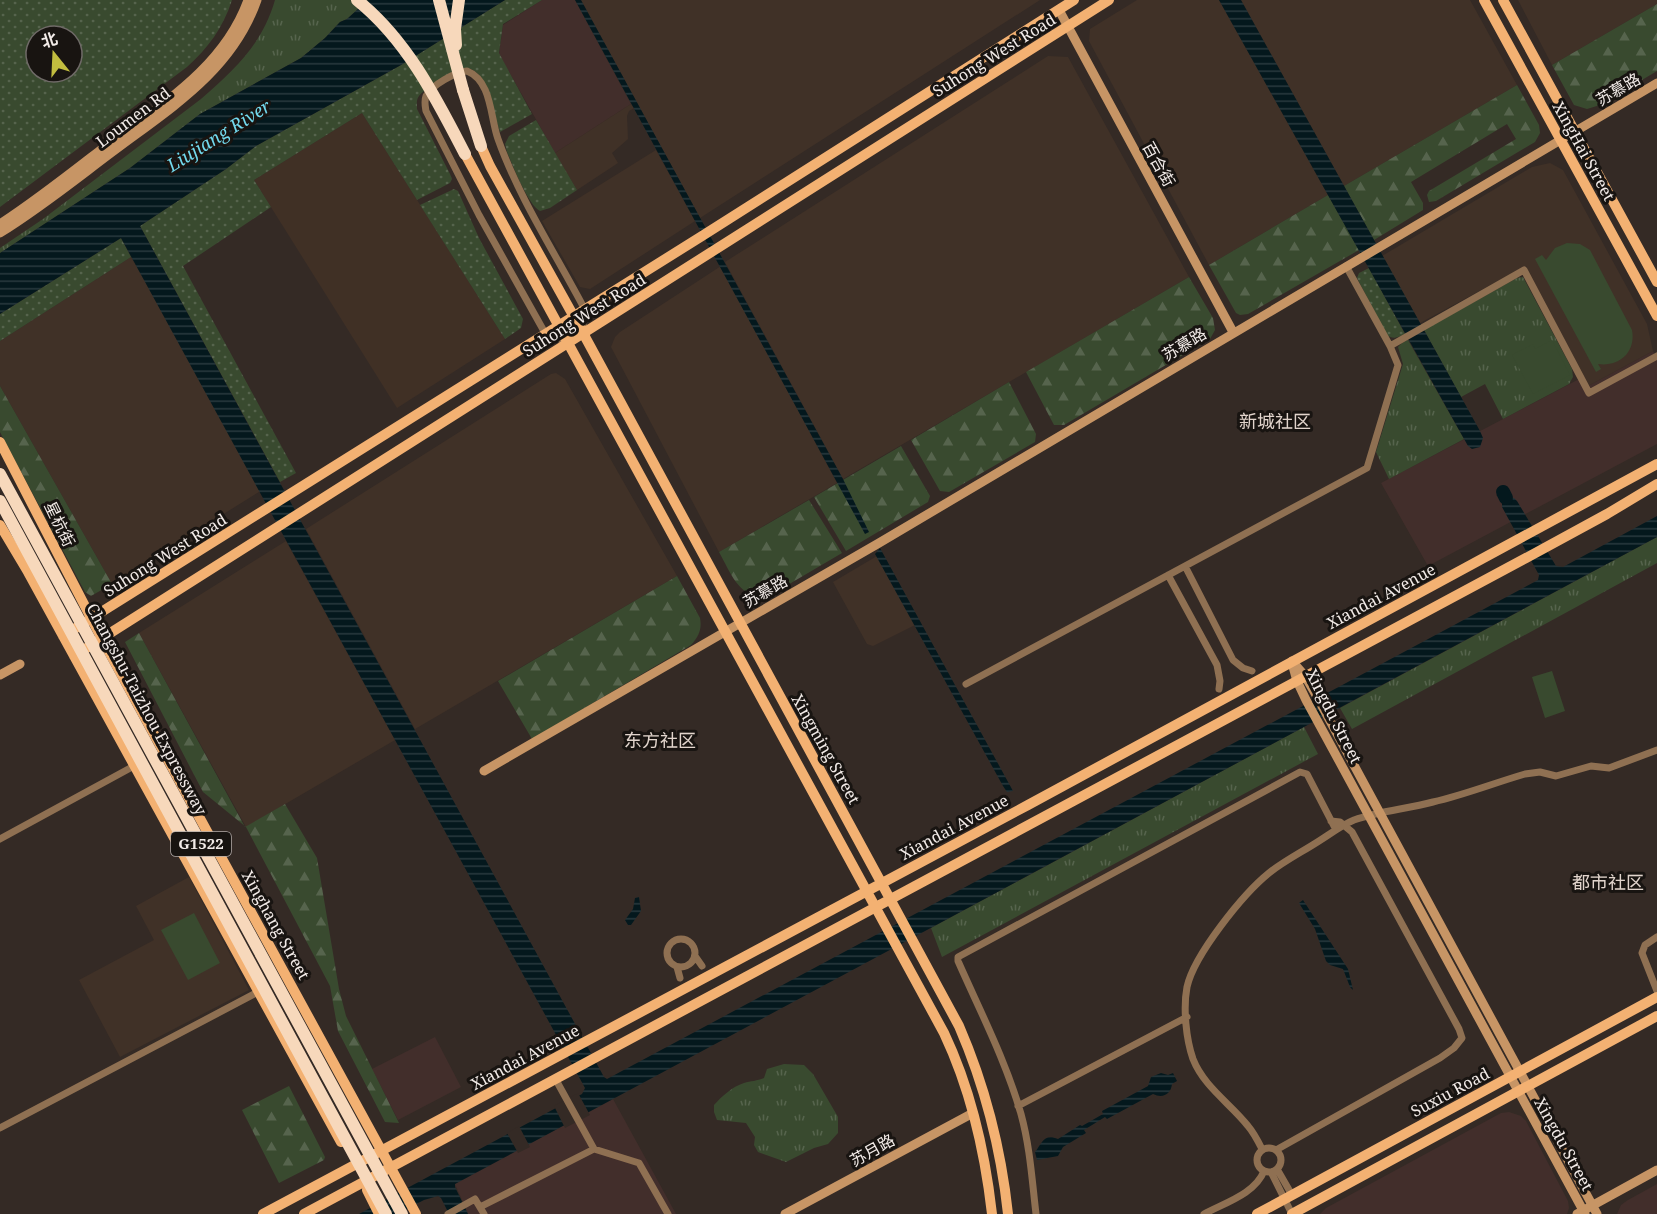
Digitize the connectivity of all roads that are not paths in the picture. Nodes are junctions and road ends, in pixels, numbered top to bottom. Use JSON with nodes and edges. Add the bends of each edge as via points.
{"nodes":[{"id":1,"x":248,"y":0,"type":"edge"},
{"id":2,"x":257,"y":0,"type":"edge"},
{"id":3,"x":357,"y":0,"type":"edge"},
{"id":4,"x":440,"y":0,"type":"edge"},
{"id":5,"x":459,"y":0,"type":"edge"},
{"id":6,"x":1074,"y":0,"type":"edge"},
{"id":7,"x":1109,"y":0,"type":"edge"},
{"id":8,"x":1484,"y":0,"type":"edge"},
{"id":9,"x":1503,"y":0,"type":"edge"},
{"id":10,"x":1059,"y":10,"type":"junction"},
{"id":11,"x":1067,"y":27,"type":"junction"},
{"id":12,"x":1657,"y":83,"type":"edge"},
{"id":13,"x":463,"y":90,"type":"junction"},
{"id":14,"x":1575,"y":132,"type":"junction"},
{"id":15,"x":1561,"y":140,"type":"junction"},
{"id":16,"x":481,"y":146,"type":"joint"},
{"id":17,"x":465,"y":154,"type":"joint"},
{"id":18,"x":0,"y":224,"type":"edge"},
{"id":19,"x":0,"y":233,"type":"edge"},
{"id":20,"x":1346,"y":266,"type":"junction"},
{"id":21,"x":1657,"y":282,"type":"edge"},
{"id":22,"x":584,"y":308,"type":"junction"},
{"id":23,"x":573,"y":315,"type":"junction"},
{"id":24,"x":1657,"y":316,"type":"edge"},
{"id":25,"x":558,"y":324,"type":"junction"},
{"id":26,"x":1233,"y":332,"type":"junction"},
{"id":27,"x":545,"y":333,"type":"junction"},
{"id":28,"x":583,"y":333,"type":"junction"},
{"id":29,"x":568,"y":342,"type":"junction"},
{"id":30,"x":1390,"y":346,"type":"junction"},
{"id":31,"x":1657,"y":356,"type":"edge"},
{"id":32,"x":0,"y":442,"type":"edge"},
{"id":33,"x":1657,"y":464,"type":"edge"},
{"id":34,"x":0,"y":474,"type":"edge"},
{"id":35,"x":1657,"y":484,"type":"edge"},
{"id":36,"x":0,"y":501,"type":"edge"},
{"id":37,"x":0,"y":525,"type":"edge"},
{"id":38,"x":1185,"y":566,"type":"junction"},
{"id":39,"x":1168,"y":575,"type":"junction"},
{"id":40,"x":92,"y":619,"type":"junction"},
{"id":41,"x":740,"y":623,"type":"junction"},
{"id":42,"x":725,"y":631,"type":"junction"},
{"id":43,"x":63,"y":636,"type":"junction"},
{"id":44,"x":102,"y":639,"type":"junction"},
{"id":45,"x":74,"y":656,"type":"junction"},
{"id":46,"x":1292,"y":661,"type":"junction"},
{"id":47,"x":20,"y":664,"type":"dead end"},
{"id":48,"x":1252,"y":671,"type":"dead end"},
{"id":49,"x":0,"y":675,"type":"edge"},
{"id":50,"x":1301,"y":679,"type":"junction"},
{"id":51,"x":966,"y":684,"type":"dead end"},
{"id":52,"x":1219,"y":689,"type":"dead end"},
{"id":53,"x":1657,"y":750,"type":"edge"},
{"id":54,"x":134,"y":765,"type":"junction"},
{"id":55,"x":484,"y":771,"type":"dead end"},
{"id":56,"x":1374,"y":814,"type":"junction"},
{"id":57,"x":1331,"y":821,"type":"junction"},
{"id":58,"x":1346,"y":825,"type":"junction"},
{"id":59,"x":1336,"y":831,"type":"junction"},
{"id":60,"x":0,"y":839,"type":"edge"},
{"id":61,"x":881,"y":882,"type":"junction"},
{"id":62,"x":866,"y":890,"type":"junction"},
{"id":63,"x":891,"y":900,"type":"junction"},
{"id":64,"x":876,"y":908,"type":"junction"},
{"id":65,"x":1657,"y":937,"type":"edge"},
{"id":66,"x":695,"y":956,"type":"junction"},
{"id":67,"x":677,"y":966,"type":"junction"},
{"id":68,"x":702,"y":966,"type":"dead end"},
{"id":69,"x":680,"y":978,"type":"dead end"},
{"id":70,"x":258,"y":992,"type":"junction"},
{"id":71,"x":1657,"y":992,"type":"edge"},
{"id":72,"x":1657,"y":997,"type":"edge"},
{"id":73,"x":1657,"y":1016,"type":"edge"},
{"id":74,"x":1186,"y":1017,"type":"junction"},
{"id":75,"x":1515,"y":1074,"type":"junction"},
{"id":76,"x":556,"y":1080,"type":"junction"},
{"id":77,"x":1523,"y":1089,"type":"junction"},
{"id":78,"x":1018,"y":1106,"type":"junction"},
{"id":79,"x":973,"y":1113,"type":"junction"},
{"id":80,"x":0,"y":1128,"type":"edge"},
{"id":81,"x":594,"y":1149,"type":"junction"},
{"id":82,"x":1262,"y":1149,"type":"junction"},
{"id":83,"x":1276,"y":1150,"type":"junction"},
{"id":84,"x":382,"y":1151,"type":"junction"},
{"id":85,"x":353,"y":1166,"type":"junction"},
{"id":86,"x":391,"y":1168,"type":"junction"},
{"id":87,"x":1657,"y":1170,"type":"edge"},
{"id":88,"x":1271,"y":1171,"type":"junction"},
{"id":89,"x":363,"y":1183,"type":"junction"},
{"id":90,"x":1288,"y":1197,"type":"junction"},
{"id":91,"x":1595,"y":1210,"type":"edge"},
{"id":92,"x":482,"y":1211,"type":"edge"},
{"id":93,"x":410,"y":1212,"type":"edge"},
{"id":94,"x":1296,"y":1213,"type":"edge"},
{"id":95,"x":1582,"y":1213,"type":"edge"},
{"id":96,"x":263,"y":1214,"type":"edge"},
{"id":97,"x":304,"y":1214,"type":"edge"},
{"id":98,"x":379,"y":1214,"type":"edge"},
{"id":99,"x":386,"y":1214,"type":"edge"},
{"id":100,"x":448,"y":1214,"type":"edge"},
{"id":101,"x":668,"y":1214,"type":"edge"},
{"id":102,"x":785,"y":1214,"type":"edge"},
{"id":103,"x":992,"y":1214,"type":"edge"},
{"id":104,"x":1008,"y":1214,"type":"edge"},
{"id":105,"x":1035,"y":1214,"type":"edge"},
{"id":106,"x":1204,"y":1214,"type":"edge"},
{"id":107,"x":1257,"y":1214,"type":"edge"}],
"edges":[{"from":1,"to":18,"type":"main road","name":"Loumen Rd","via":[[230,38],[192,80]]},
{"from":2,"to":19,"type":"main road","name":"Loumen Rd","via":[[237,43],[197,86]]},
{"from":3,"to":17,"type":"highway","bridge":true,"via":[[394,36],[415,64]]},
{"from":4,"to":13,"type":"highway","bridge":true},
{"from":5,"to":13,"type":"highway","bridge":true,"via":[[455,40]]},
{"from":6,"to":10,"type":"main road","name":"Suhong West Road"},
{"from":7,"to":11,"type":"main road","name":"Suhong West Road"},
{"from":8,"to":15,"type":"main road","name":"XingHai Street"},
{"from":9,"to":14,"type":"main road","name":"XingHai Street"},
{"from":10,"to":11,"type":"main road","name":"百合街"},
{"from":10,"to":22,"type":"main road","name":"Suhong West Road"},
{"from":11,"to":26,"type":"main road","name":"百合街"},
{"from":11,"to":28,"type":"main road","name":"Suhong West Road"},
{"from":12,"to":14,"type":"main road","name":"苏慕路"},
{"from":13,"to":16,"type":"highway"},
{"from":14,"to":15,"type":"main road","name":"苏慕路"},
{"from":14,"to":21,"type":"main road","name":"XingHai Street"},
{"from":15,"to":20,"type":"main road","name":"苏慕路"},
{"from":15,"to":24,"type":"main road","name":"XingHai Street"},
{"from":16,"to":23,"type":"main road","name":"Xingming Street"},
{"from":17,"to":25,"type":"main road","name":"Xingming Street"},
{"from":20,"to":26,"type":"main road","name":"苏慕路"},
{"from":20,"to":30,"type":"street"},
{"from":22,"to":23,"type":"main road","name":"Suhong West Road"},
{"from":22,"to":27,"type":"street","via":[[513,175],[498,140],[482,82],[467,71],[454,75],[429,91],[424,100],[426,111]]},
{"from":22,"to":28,"type":"street"},
{"from":23,"to":25,"type":"main road","name":"Suhong West Road"},
{"from":23,"to":28,"type":"main road","name":"Xingming Street"},
{"from":25,"to":27,"type":"main road","name":"Suhong West Road"},
{"from":25,"to":29,"type":"main road","name":"Xingming Street"},
{"from":26,"to":41,"type":"main road","name":"苏慕路"},
{"from":27,"to":29,"type":"street"},
{"from":27,"to":40,"type":"main road","name":"Suhong West Road"},
{"from":28,"to":29,"type":"main road","name":"Suhong West Road"},
{"from":28,"to":41,"type":"main road","name":"Xingming Street"},
{"from":29,"to":42,"type":"main road","name":"Xingming Street"},
{"from":29,"to":44,"type":"main road","name":"Suhong West Road"},
{"from":30,"to":31,"type":"street","via":[[1524,270],[1588,393]]},
{"from":30,"to":38,"type":"street","via":[[1397,369],[1367,468]]},
{"from":32,"to":40,"type":"main road","name":"星杭街"},
{"from":33,"to":46,"type":"main road","name":"Xiandai Avenue"},
{"from":34,"to":93,"type":"highway","name":"Changshu-Taizhou Expressway","number":"G1522","bridge":true},
{"from":35,"to":50,"type":"main road","name":"Xiandai Avenue"},
{"from":36,"to":99,"type":"highway","name":"Changshu-Taizhou Expressway","number":"G1522","bridge":true},
{"from":37,"to":43,"type":"main road"},
{"from":38,"to":39,"type":"street"},
{"from":38,"to":48,"type":"street","via":[[1233,660]]},
{"from":39,"to":51,"type":"street"},
{"from":39,"to":52,"type":"street","via":[[1217,665]]},
{"from":40,"to":43,"type":"main road","name":"Suhong West Road"},
{"from":40,"to":44,"type":"main road","name":"Xinghang Street"},
{"from":41,"to":42,"type":"main road","name":"苏慕路"},
{"from":41,"to":61,"type":"main road","name":"Xingming Street"},
{"from":42,"to":55,"type":"main road","name":"苏慕路"},
{"from":42,"to":62,"type":"main road","name":"Xingming Street"},
{"from":43,"to":45,"type":"main road"},
{"from":44,"to":45,"type":"main road","name":"Suhong West Road"},
{"from":44,"to":84,"type":"main road","name":"Xinghang Street"},
{"from":45,"to":54,"type":"main road"},
{"from":46,"to":50,"type":"main road","name":"Xingdu Street"},
{"from":46,"to":61,"type":"main road","name":"Xiandai Avenue"},
{"from":47,"to":49,"type":"main road"},
{"from":50,"to":56,"type":"main road","name":"Xingdu Street","via":[[1328,717]]},
{"from":50,"to":56,"type":"main road","name":"Xingdu Street","via":[[1318,723]]},
{"from":50,"to":63,"type":"main road","name":"Xiandai Avenue"},
{"from":53,"to":56,"type":"street","via":[[1609,768],[1591,766],[1556,776],[1525,774],[1437,802]]},
{"from":54,"to":60,"type":"street"},
{"from":54,"to":70,"type":"main road"},
{"from":56,"to":58,"type":"street"},
{"from":56,"to":75,"type":"main road","name":"Xingdu Street"},
{"from":57,"to":58,"type":"street"},
{"from":57,"to":59,"type":"street"},
{"from":57,"to":78,"type":"street","via":[[1307,774],[1300,772],[958,957]]},
{"from":58,"to":59,"type":"street"},
{"from":58,"to":83,"type":"street","via":[[1462,1038],[1440,1058]]},
{"from":59,"to":74,"type":"street","via":[[1267,875],[1222,927],[1190,979]]},
{"from":61,"to":62,"type":"main road","name":"Xiandai Avenue"},
{"from":61,"to":63,"type":"main road","name":"Xingming Street"},
{"from":62,"to":64,"type":"main road","name":"Xingming Street"},
{"from":62,"to":84,"type":"main road","name":"Xiandai Avenue"},
{"from":63,"to":64,"type":"main road","name":"Xiandai Avenue"},
{"from":63,"to":104,"type":"main road","name":"Xingming Street","via":[[959,1026],[976,1069],[995,1134]]},
{"from":64,"to":76,"type":"main road","name":"Xiandai Avenue"},
{"from":64,"to":79,"type":"main road","name":"Xingming Street","via":[[949,1044]]},
{"from":65,"to":71,"type":"street","via":[[1645,945],[1642,953]]},
{"from":66,"to":67,"type":"street","via":[[690,964]]},
{"from":66,"to":67,"type":"street","via":[[694,947],[687,940],[674,940],[667,953],[669,961]]},
{"from":66,"to":68,"type":"street"},
{"from":67,"to":69,"type":"street"},
{"from":70,"to":80,"type":"street"},
{"from":70,"to":85,"type":"main road"},
{"from":72,"to":75,"type":"main road","name":"Suxiu Road"},
{"from":73,"to":77,"type":"main road","name":"Suxiu Road"},
{"from":74,"to":78,"type":"street"},
{"from":74,"to":82,"type":"street","via":[[1192,1056],[1200,1071],[1249,1126]]},
{"from":75,"to":77,"type":"main road","name":"Xingdu Street"},
{"from":75,"to":90,"type":"main road","name":"Suxiu Road"},
{"from":76,"to":81,"type":"street"},
{"from":76,"to":86,"type":"main road","name":"Xiandai Avenue"},
{"from":77,"to":91,"type":"main road","name":"Xingdu Street"},
{"from":77,"to":94,"type":"main road","name":"Suxiu Road"},
{"from":77,"to":95,"type":"main road","name":"Xingdu Street"},
{"from":78,"to":105,"type":"street","via":[[1030,1161]]},
{"from":79,"to":102,"type":"main road","name":"苏月路"},
{"from":79,"to":103,"type":"main road","name":"Xingming Street"},
{"from":81,"to":92,"type":"street"},
{"from":81,"to":101,"type":"street","via":[[639,1163]]},
{"from":82,"to":83,"type":"street"},
{"from":82,"to":88,"type":"street","via":[[1257,1154],[1258,1167]]},
{"from":83,"to":88,"type":"street","via":[[1281,1159]]},
{"from":84,"to":85,"type":"main road","name":"Xiandai Avenue"},
{"from":84,"to":86,"type":"main road","name":"Xinghang Street"},
{"from":85,"to":89,"type":"main road"},
{"from":85,"to":96,"type":"main road","name":"Xiandai Avenue"},
{"from":86,"to":89,"type":"main road","name":"Xiandai Avenue"},
{"from":86,"to":93,"type":"main road","name":"Xinghang Street"},
{"from":87,"to":91,"type":"main road"},
{"from":88,"to":90,"type":"street"},
{"from":88,"to":106,"type":"street","via":[[1253,1187]]},
{"from":89,"to":97,"type":"main road","name":"Xiandai Avenue"},
{"from":89,"to":98,"type":"main road"},
{"from":90,"to":94,"type":"main road"},
{"from":90,"to":107,"type":"main road","name":"Suxiu Road"},
{"from":91,"to":95,"type":"main road"},
{"from":92,"to":100,"type":"street","via":[[475,1200]]}]}
